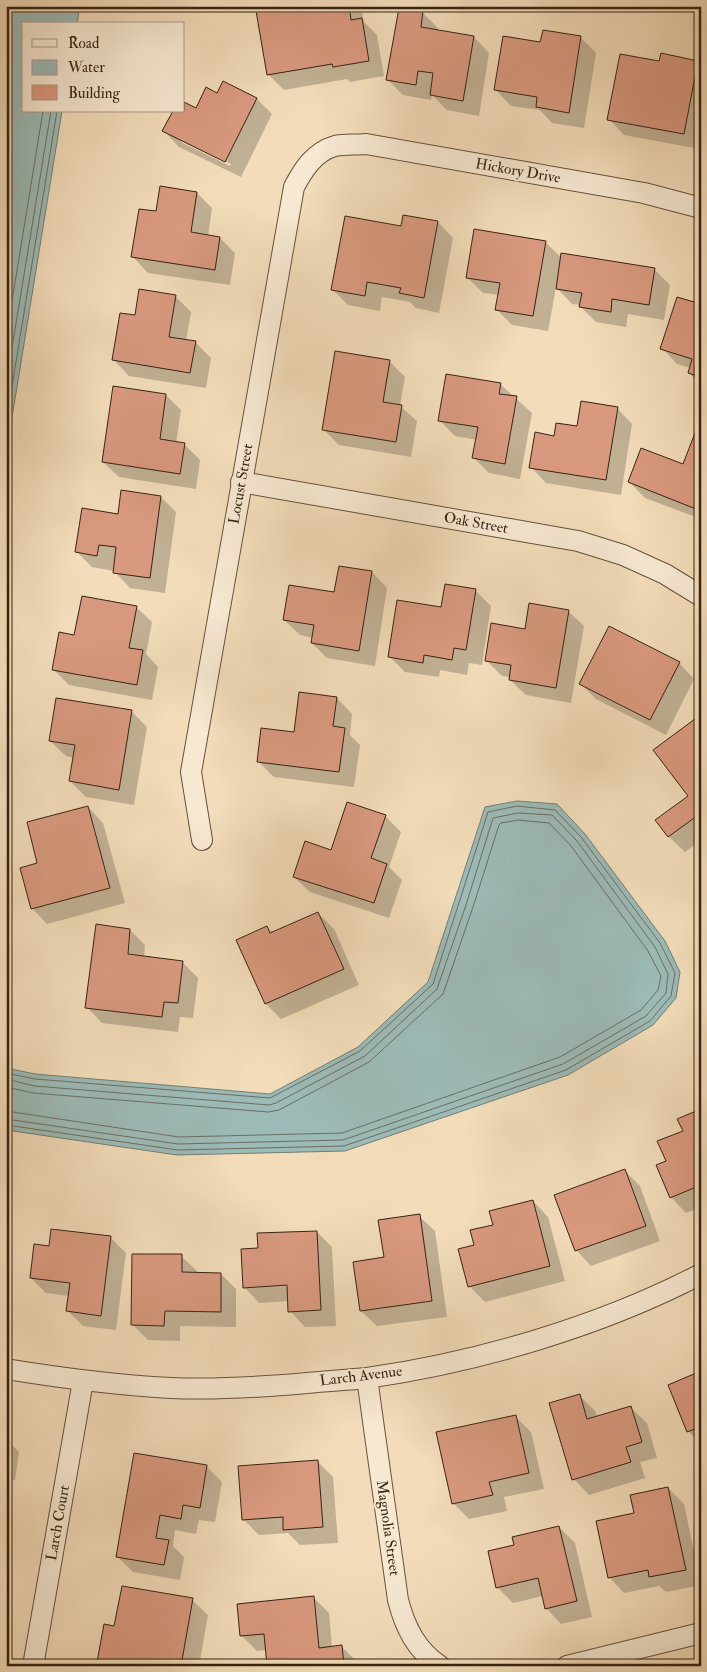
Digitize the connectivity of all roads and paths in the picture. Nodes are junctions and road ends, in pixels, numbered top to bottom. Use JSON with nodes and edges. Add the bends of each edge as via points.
{"nodes":[{"id":1,"x":334,"y":146,"type":"joint"},
{"id":2,"x":701,"y":208,"type":"edge"},
{"id":3,"x":241,"y":482,"type":"junction"},
{"id":4,"x":701,"y":596,"type":"edge"},
{"id":5,"x":202,"y":840,"type":"dead end"},
{"id":6,"x":701,"y":1274,"type":"edge"},
{"id":7,"x":6,"y":1369,"type":"edge"},
{"id":8,"x":367,"y":1378,"type":"junction"},
{"id":9,"x":83,"y":1381,"type":"junction"},
{"id":10,"x":701,"y":1633,"type":"edge"},
{"id":11,"x":33,"y":1666,"type":"edge"},
{"id":12,"x":440,"y":1666,"type":"edge"},
{"id":13,"x":567,"y":1666,"type":"edge"}],
"edges":[{"from":1,"to":2,"type":"street","name":"Hickory Drive","via":[[366,144],[644,193]]},
{"from":1,"to":3,"type":"street","name":"Locust Street","via":[[303,169],[294,187]]},
{"from":3,"to":4,"type":"street","name":"Oak Street","via":[[578,541],[623,555],[665,574]]},
{"from":3,"to":5,"type":"street","name":"Locust Street","via":[[190,772]]},
{"from":6,"to":8,"type":"street","name":"Larch Avenue","via":[[613,1313],[535,1340],[456,1361]]},
{"from":7,"to":9,"type":"street","name":"Larch Avenue"},
{"from":8,"to":9,"type":"street","name":"Larch Avenue","via":[[254,1388],[172,1388]]},
{"from":8,"to":12,"type":"street","name":"Magnolia Street","via":[[398,1600],[410,1634],[420,1649]]},
{"from":9,"to":11,"type":"street","name":"Larch Court"},
{"from":10,"to":13,"type":"street"}]}
